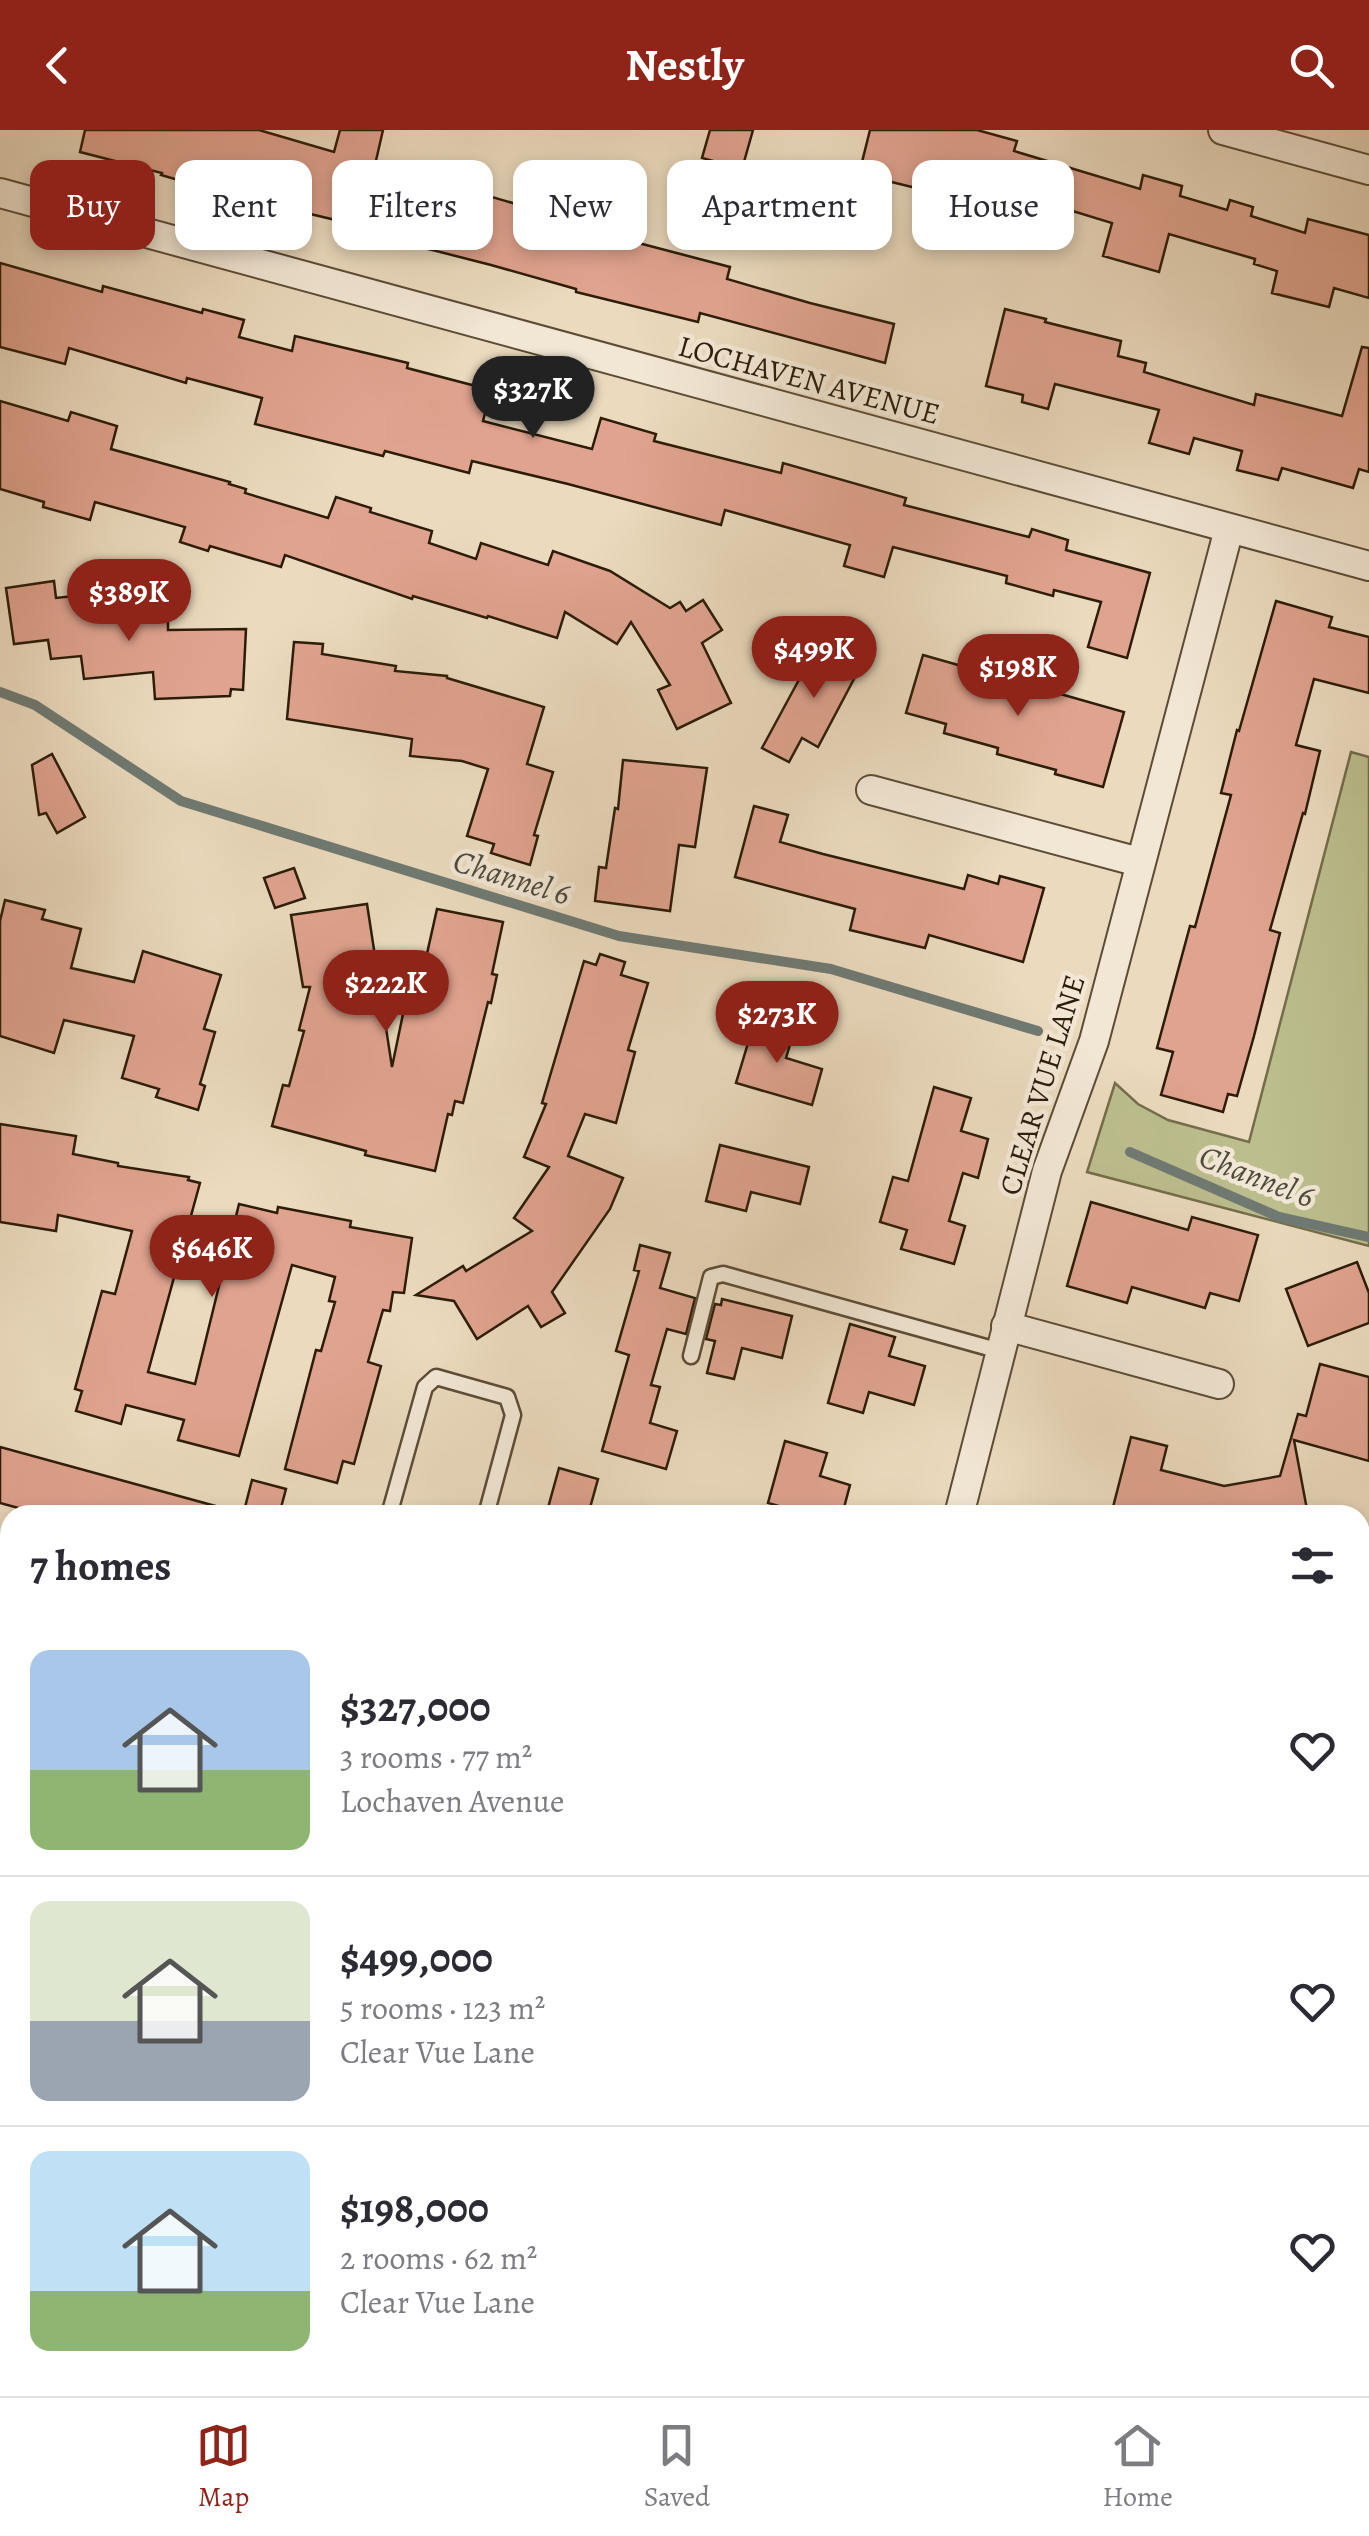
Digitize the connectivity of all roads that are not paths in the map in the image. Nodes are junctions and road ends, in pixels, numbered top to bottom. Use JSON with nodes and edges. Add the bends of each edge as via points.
{"nodes":[{"id":1,"x":1222,"y":130,"type":"edge"},
{"id":2,"x":1369,"y":170,"type":"edge"},
{"id":3,"x":0,"y":193,"type":"edge"},
{"id":4,"x":1229,"y":529,"type":"junction"},
{"id":5,"x":1369,"y":566,"type":"edge"},
{"id":6,"x":872,"y":790,"type":"dead end"},
{"id":7,"x":1139,"y":862,"type":"junction"},
{"id":8,"x":1003,"y":1339,"type":"junction"},
{"id":9,"x":691,"y":1356,"type":"dead end"},
{"id":10,"x":1220,"y":1384,"type":"dead end"},
{"id":11,"x":392,"y":1505,"type":"edge"},
{"id":12,"x":489,"y":1505,"type":"edge"},
{"id":13,"x":962,"y":1505,"type":"edge"}],
"edges":[{"from":1,"to":2,"type":"street"},
{"from":3,"to":4,"type":"street","name":"LOCHAVEN AVENUE"},
{"from":4,"to":5,"type":"street","name":"LOCHAVEN AVENUE"},
{"from":4,"to":7,"type":"street","name":"CLEAR VUE LANE"},
{"from":6,"to":7,"type":"street"},
{"from":7,"to":8,"type":"street","name":"CLEAR VUE LANE","via":[[1094,1041],[1047,1171]]},
{"from":8,"to":9,"type":"lane","via":[[723,1274],[711,1277]]},
{"from":8,"to":10,"type":"street"},
{"from":8,"to":13,"type":"street","name":"CLEAR VUE LANE"},
{"from":11,"to":12,"type":"lane","via":[[425,1387],[436,1378],[506,1397],[513,1415]]}]}
